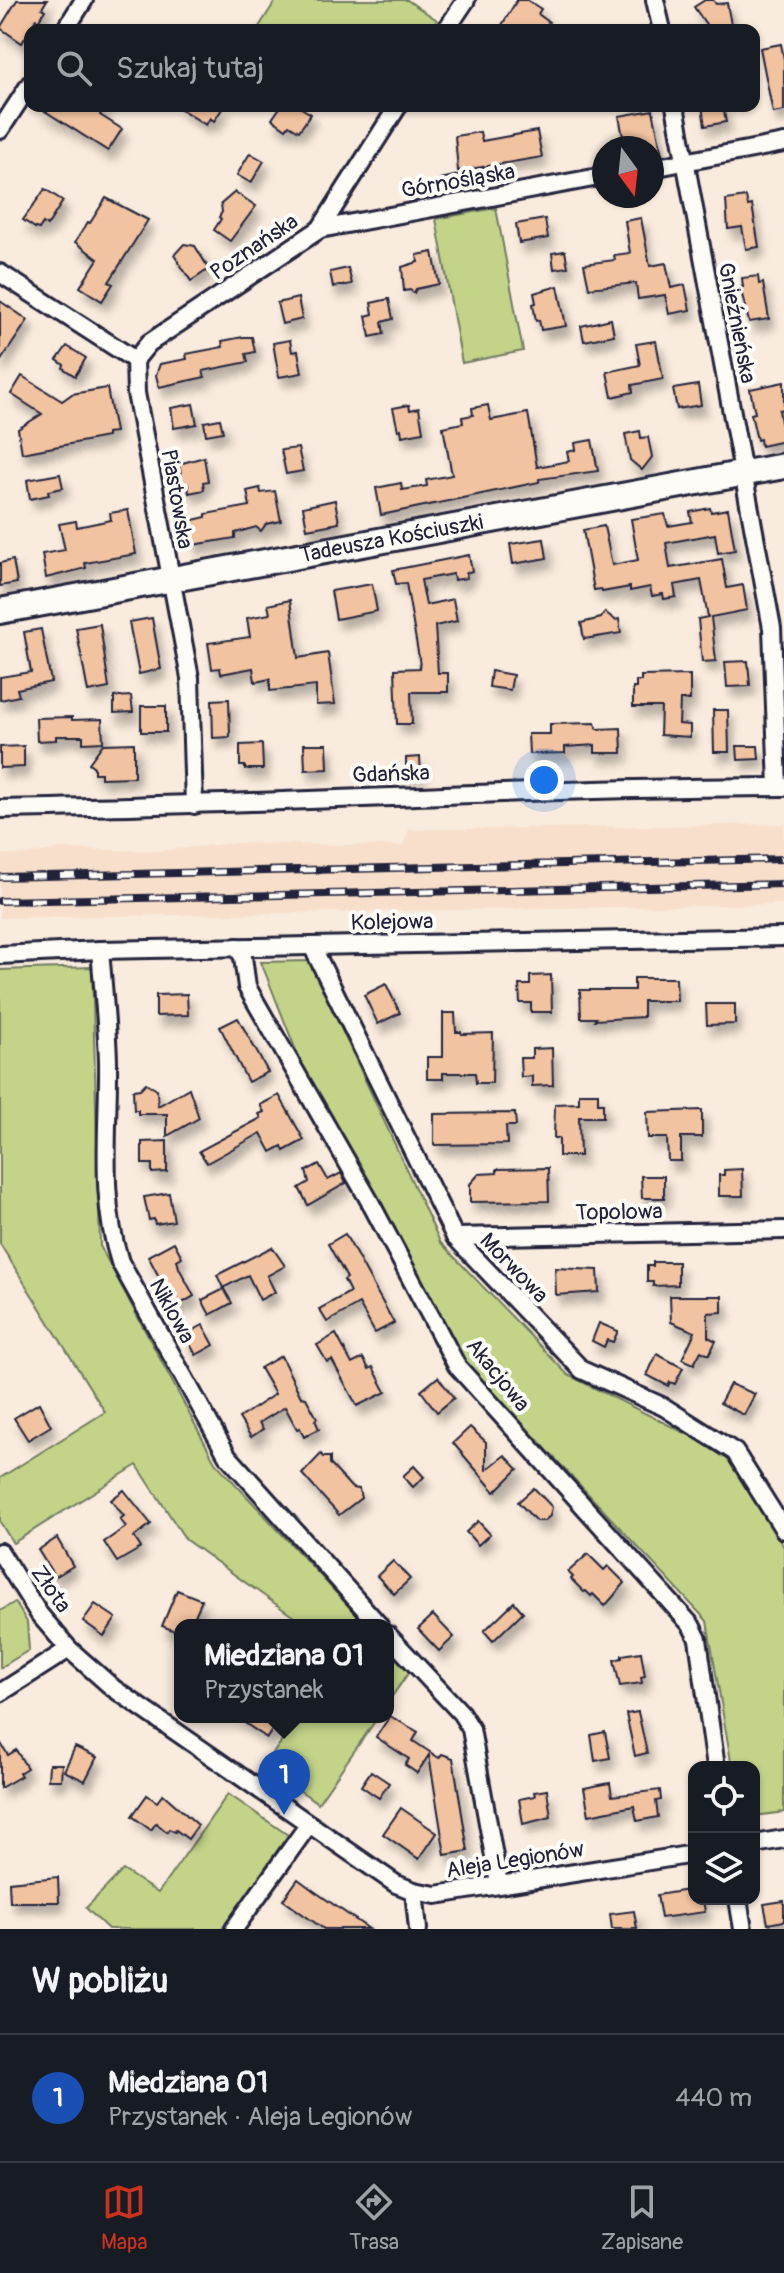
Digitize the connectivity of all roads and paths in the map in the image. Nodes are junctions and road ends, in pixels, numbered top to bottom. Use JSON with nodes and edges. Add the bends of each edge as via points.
{"nodes":[{"id":1,"x":84,"y":0,"type":"edge"},
{"id":2,"x":466,"y":0,"type":"edge"},
{"id":3,"x":657,"y":0,"type":"edge"},
{"id":4,"x":69,"y":24,"type":"edge"},
{"id":5,"x":450,"y":24,"type":"edge"},
{"id":6,"x":661,"y":24,"type":"edge"},
{"id":7,"x":24,"y":93,"type":"edge"},
{"id":8,"x":394,"y":112,"type":"edge"},
{"id":9,"x":676,"y":112,"type":"edge"},
{"id":10,"x":0,"y":130,"type":"edge"},
{"id":11,"x":784,"y":143,"type":"edge"},
{"id":12,"x":684,"y":162,"type":"junction"},
{"id":13,"x":664,"y":166,"type":"edge"},
{"id":14,"x":592,"y":178,"type":"edge"},
{"id":15,"x":320,"y":229,"type":"junction"},
{"id":16,"x":0,"y":273,"type":"edge"},
{"id":17,"x":135,"y":360,"type":"junction"},
{"id":18,"x":784,"y":466,"type":"edge"},
{"id":19,"x":744,"y":474,"type":"junction"},
{"id":20,"x":170,"y":579,"type":"junction"},
{"id":21,"x":0,"y":611,"type":"edge"},
{"id":22,"x":781,"y":787,"type":"edge"},
{"id":23,"x":194,"y":805,"type":"junction"},
{"id":24,"x":0,"y":809,"type":"edge"},
{"id":25,"x":784,"y":937,"type":"edge"},
{"id":26,"x":312,"y":946,"type":"junction"},
{"id":27,"x":237,"y":947,"type":"junction"},
{"id":28,"x":100,"y":950,"type":"junction"},
{"id":29,"x":0,"y":955,"type":"edge"},
{"id":30,"x":784,"y":1230,"type":"edge"},
{"id":31,"x":455,"y":1237,"type":"junction"},
{"id":32,"x":784,"y":1530,"type":"edge"},
{"id":33,"x":0,"y":1552,"type":"edge"},
{"id":34,"x":374,"y":1619,"type":"edge"},
{"id":35,"x":394,"y":1641,"type":"edge"},
{"id":36,"x":69,"y":1649,"type":"junction"},
{"id":37,"x":0,"y":1693,"type":"edge"},
{"id":38,"x":715,"y":1761,"type":"edge"},
{"id":39,"x":309,"y":1824,"type":"junction"},
{"id":40,"x":784,"y":1839,"type":"edge"},
{"id":41,"x":760,"y":1843,"type":"edge"},
{"id":42,"x":688,"y":1855,"type":"edge"},
{"id":43,"x":499,"y":1884,"type":"junction"},
{"id":44,"x":414,"y":1891,"type":"junction"},
{"id":45,"x":739,"y":1905,"type":"edge"},
{"id":46,"x":234,"y":1929,"type":"edge"},
{"id":47,"x":418,"y":1929,"type":"edge"},
{"id":48,"x":743,"y":1929,"type":"edge"}],
"edges":[{"from":1,"to":4,"type":"street"},
{"from":2,"to":5,"type":"street"},
{"from":3,"to":6,"type":"street"},
{"from":7,"to":10,"type":"street"},
{"from":8,"to":15,"type":"street","name":"Poznańska"},
{"from":9,"to":12,"type":"street","name":"Gnieźnieńska"},
{"from":11,"to":12,"type":"street"},
{"from":12,"to":13,"type":"street"},
{"from":12,"to":19,"type":"street","name":"Gnieźnieńska"},
{"from":14,"to":15,"type":"street","name":"Górnośląska"},
{"from":15,"to":17,"type":"street","name":"Poznańska","via":[[149,343]]},
{"from":16,"to":17,"type":"street"},
{"from":17,"to":20,"type":"street","name":"Piastowska","via":[[136,393]]},
{"from":18,"to":19,"type":"street","name":"Tadeusza Kościuszki"},
{"from":19,"to":20,"type":"street","name":"Tadeusza Kościuszki"},
{"from":19,"to":22,"type":"street","name":"Gnieźnieńska","via":[[772,628]]},
{"from":20,"to":21,"type":"street","name":"Tadeusza Kościuszki"},
{"from":20,"to":23,"type":"street","name":"Piastowska","via":[[190,678]]},
{"from":22,"to":23,"type":"street","name":"Gdańska"},
{"from":23,"to":24,"type":"street","name":"Gdańska"},
{"from":25,"to":26,"type":"street","name":"Kolejowa"},
{"from":26,"to":27,"type":"street","name":"Kolejowa"},
{"from":26,"to":31,"type":"street","name":"Morwowa"},
{"from":27,"to":28,"type":"street","name":"Kolejowa"},
{"from":27,"to":38,"type":"street","name":"Akacjowa","via":[[247,987],[457,1366],[691,1625],[698,1639]]},
{"from":28,"to":29,"type":"street","name":"Kolejowa"},
{"from":28,"to":34,"type":"street","name":"Niklowa","via":[[108,1059],[108,1191],[120,1262],[227,1455]]},
{"from":30,"to":31,"type":"street","name":"Topolowa"},
{"from":31,"to":32,"type":"street","name":"Morwowa","via":[[582,1370],[664,1407],[735,1452]]},
{"from":33,"to":36,"type":"street","name":"Złota","via":[[39,1614]]},
{"from":35,"to":43,"type":"street","via":[[471,1729]]},
{"from":36,"to":37,"type":"street"},
{"from":36,"to":39,"type":"street","name":"Aleja Legionów","via":[[113,1688]]},
{"from":39,"to":44,"type":"street","name":"Aleja Legionów"},
{"from":39,"to":46,"type":"street"},
{"from":40,"to":41,"type":"street"},
{"from":42,"to":43,"type":"street","name":"Aleja Legionów"},
{"from":43,"to":44,"type":"street","name":"Aleja Legionów","via":[[436,1895]]},
{"from":44,"to":47,"type":"street"},
{"from":45,"to":48,"type":"street"}]}
